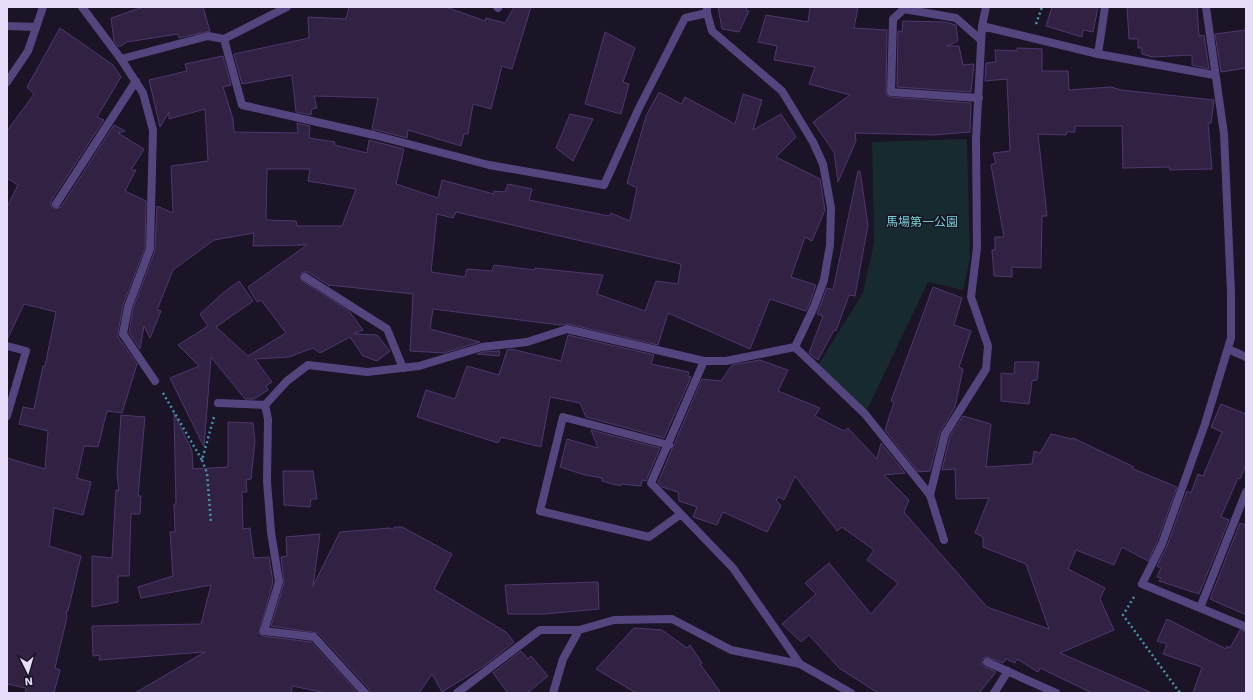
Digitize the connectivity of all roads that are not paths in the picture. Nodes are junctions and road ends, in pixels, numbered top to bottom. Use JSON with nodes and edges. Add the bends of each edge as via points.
{"nodes":[{"id":1,"x":43,"y":7,"type":"edge"},
{"id":2,"x":82,"y":7,"type":"edge"},
{"id":3,"x":287,"y":7,"type":"edge"},
{"id":4,"x":986,"y":7,"type":"edge"},
{"id":5,"x":1105,"y":7,"type":"edge"},
{"id":6,"x":1206,"y":7,"type":"edge"},
{"id":7,"x":707,"y":10,"type":"edge"},
{"id":8,"x":7,"y":26,"type":"edge"},
{"id":9,"x":982,"y":26,"type":"junction"},
{"id":10,"x":36,"y":27,"type":"junction"},
{"id":11,"x":224,"y":39,"type":"junction"},
{"id":12,"x":981,"y":40,"type":"junction"},
{"id":13,"x":1098,"y":54,"type":"junction"},
{"id":14,"x":121,"y":59,"type":"junction"},
{"id":15,"x":1214,"y":75,"type":"junction"},
{"id":16,"x":7,"y":82,"type":"edge"},
{"id":17,"x":136,"y":82,"type":"junction"},
{"id":18,"x":979,"y":98,"type":"junction"},
{"id":19,"x":56,"y":204,"type":"dead end"},
{"id":20,"x":305,"y":277,"type":"dead end"},
{"id":21,"x":7,"y":346,"type":"edge"},
{"id":22,"x":794,"y":347,"type":"junction"},
{"id":23,"x":1228,"y":349,"type":"junction"},
{"id":24,"x":1246,"y":356,"type":"edge"},
{"id":25,"x":704,"y":361,"type":"junction"},
{"id":26,"x":403,"y":368,"type":"junction"},
{"id":27,"x":155,"y":381,"type":"road end"},
{"id":28,"x":218,"y":403,"type":"road end"},
{"id":29,"x":264,"y":405,"type":"junction"},
{"id":30,"x":7,"y":416,"type":"edge"},
{"id":31,"x":669,"y":445,"type":"junction"},
{"id":32,"x":1246,"y":492,"type":"edge"},
{"id":33,"x":930,"y":495,"type":"junction"},
{"id":34,"x":681,"y":514,"type":"junction"},
{"id":35,"x":944,"y":540,"type":"dead end"},
{"id":36,"x":1200,"y":608,"type":"junction"},
{"id":37,"x":1246,"y":627,"type":"edge"},
{"id":38,"x":579,"y":630,"type":"junction"},
{"id":39,"x":987,"y":662,"type":"dead end"},
{"id":40,"x":800,"y":664,"type":"junction"},
{"id":41,"x":1008,"y":671,"type":"junction"},
{"id":42,"x":365,"y":693,"type":"edge"},
{"id":43,"x":457,"y":693,"type":"edge"},
{"id":44,"x":553,"y":693,"type":"edge"},
{"id":45,"x":852,"y":693,"type":"edge"},
{"id":46,"x":994,"y":693,"type":"edge"},
{"id":47,"x":1056,"y":693,"type":"edge"}],
"edges":[{"from":1,"to":10,"type":"street"},
{"from":2,"to":14,"type":"street"},
{"from":3,"to":11,"type":"street"},
{"from":4,"to":9,"type":"street"},
{"from":5,"to":13,"type":"street"},
{"from":6,"to":15,"type":"street"},
{"from":7,"to":11,"type":"street","via":[[685,18],[639,108],[604,185],[489,165],[374,135],[242,105]]},
{"from":7,"to":22,"type":"street","via":[[712,31],[782,91],[813,142],[823,164],[831,208],[830,245],[824,280]]},
{"from":8,"to":10,"type":"street"},
{"from":9,"to":12,"type":"street"},
{"from":9,"to":13,"type":"street"},
{"from":10,"to":16,"type":"street","via":[[28,50]]},
{"from":11,"to":14,"type":"street","via":[[208,36]]},
{"from":12,"to":18,"type":"street"},
{"from":12,"to":18,"type":"street","via":[[956,18],[904,9],[893,19],[891,92]]},
{"from":13,"to":15,"type":"street"},
{"from":14,"to":17,"type":"street"},
{"from":15,"to":23,"type":"street","via":[[1224,134],[1231,292],[1231,338]]},
{"from":17,"to":19,"type":"street"},
{"from":17,"to":27,"type":"street","via":[[143,93],[153,130],[150,249],[128,307],[123,334]]},
{"from":18,"to":33,"type":"street","via":[[976,139],[977,248],[971,298],[988,346],[986,369],[945,434]]},
{"from":20,"to":26,"type":"street","via":[[387,329]]},
{"from":21,"to":30,"type":"street","via":[[26,351]]},
{"from":22,"to":25,"type":"street","via":[[726,361]]},
{"from":22,"to":33,"type":"street","via":[[865,414]]},
{"from":23,"to":24,"type":"street"},
{"from":23,"to":36,"type":"street","via":[[1205,424],[1162,544],[1142,584]]},
{"from":25,"to":26,"type":"street","via":[[567,329],[527,342],[482,347],[419,366]]},
{"from":25,"to":31,"type":"street"},
{"from":26,"to":29,"type":"street","via":[[367,372],[308,365],[287,380]]},
{"from":28,"to":29,"type":"street"},
{"from":29,"to":42,"type":"street","via":[[268,419],[267,481],[271,532],[279,582],[264,631],[314,637]]},
{"from":31,"to":34,"type":"street","via":[[651,483]]},
{"from":31,"to":34,"type":"street","via":[[563,417],[540,511],[649,537]]},
{"from":32,"to":36,"type":"street"},
{"from":33,"to":35,"type":"street"},
{"from":34,"to":40,"type":"street","via":[[733,568]]},
{"from":36,"to":37,"type":"street"},
{"from":38,"to":40,"type":"street","via":[[614,620],[672,619],[731,650]]},
{"from":38,"to":43,"type":"street","via":[[540,630]]},
{"from":38,"to":44,"type":"street","via":[[562,659]]},
{"from":39,"to":41,"type":"street"},
{"from":40,"to":45,"type":"street"},
{"from":41,"to":46,"type":"street"},
{"from":41,"to":47,"type":"street"}]}
